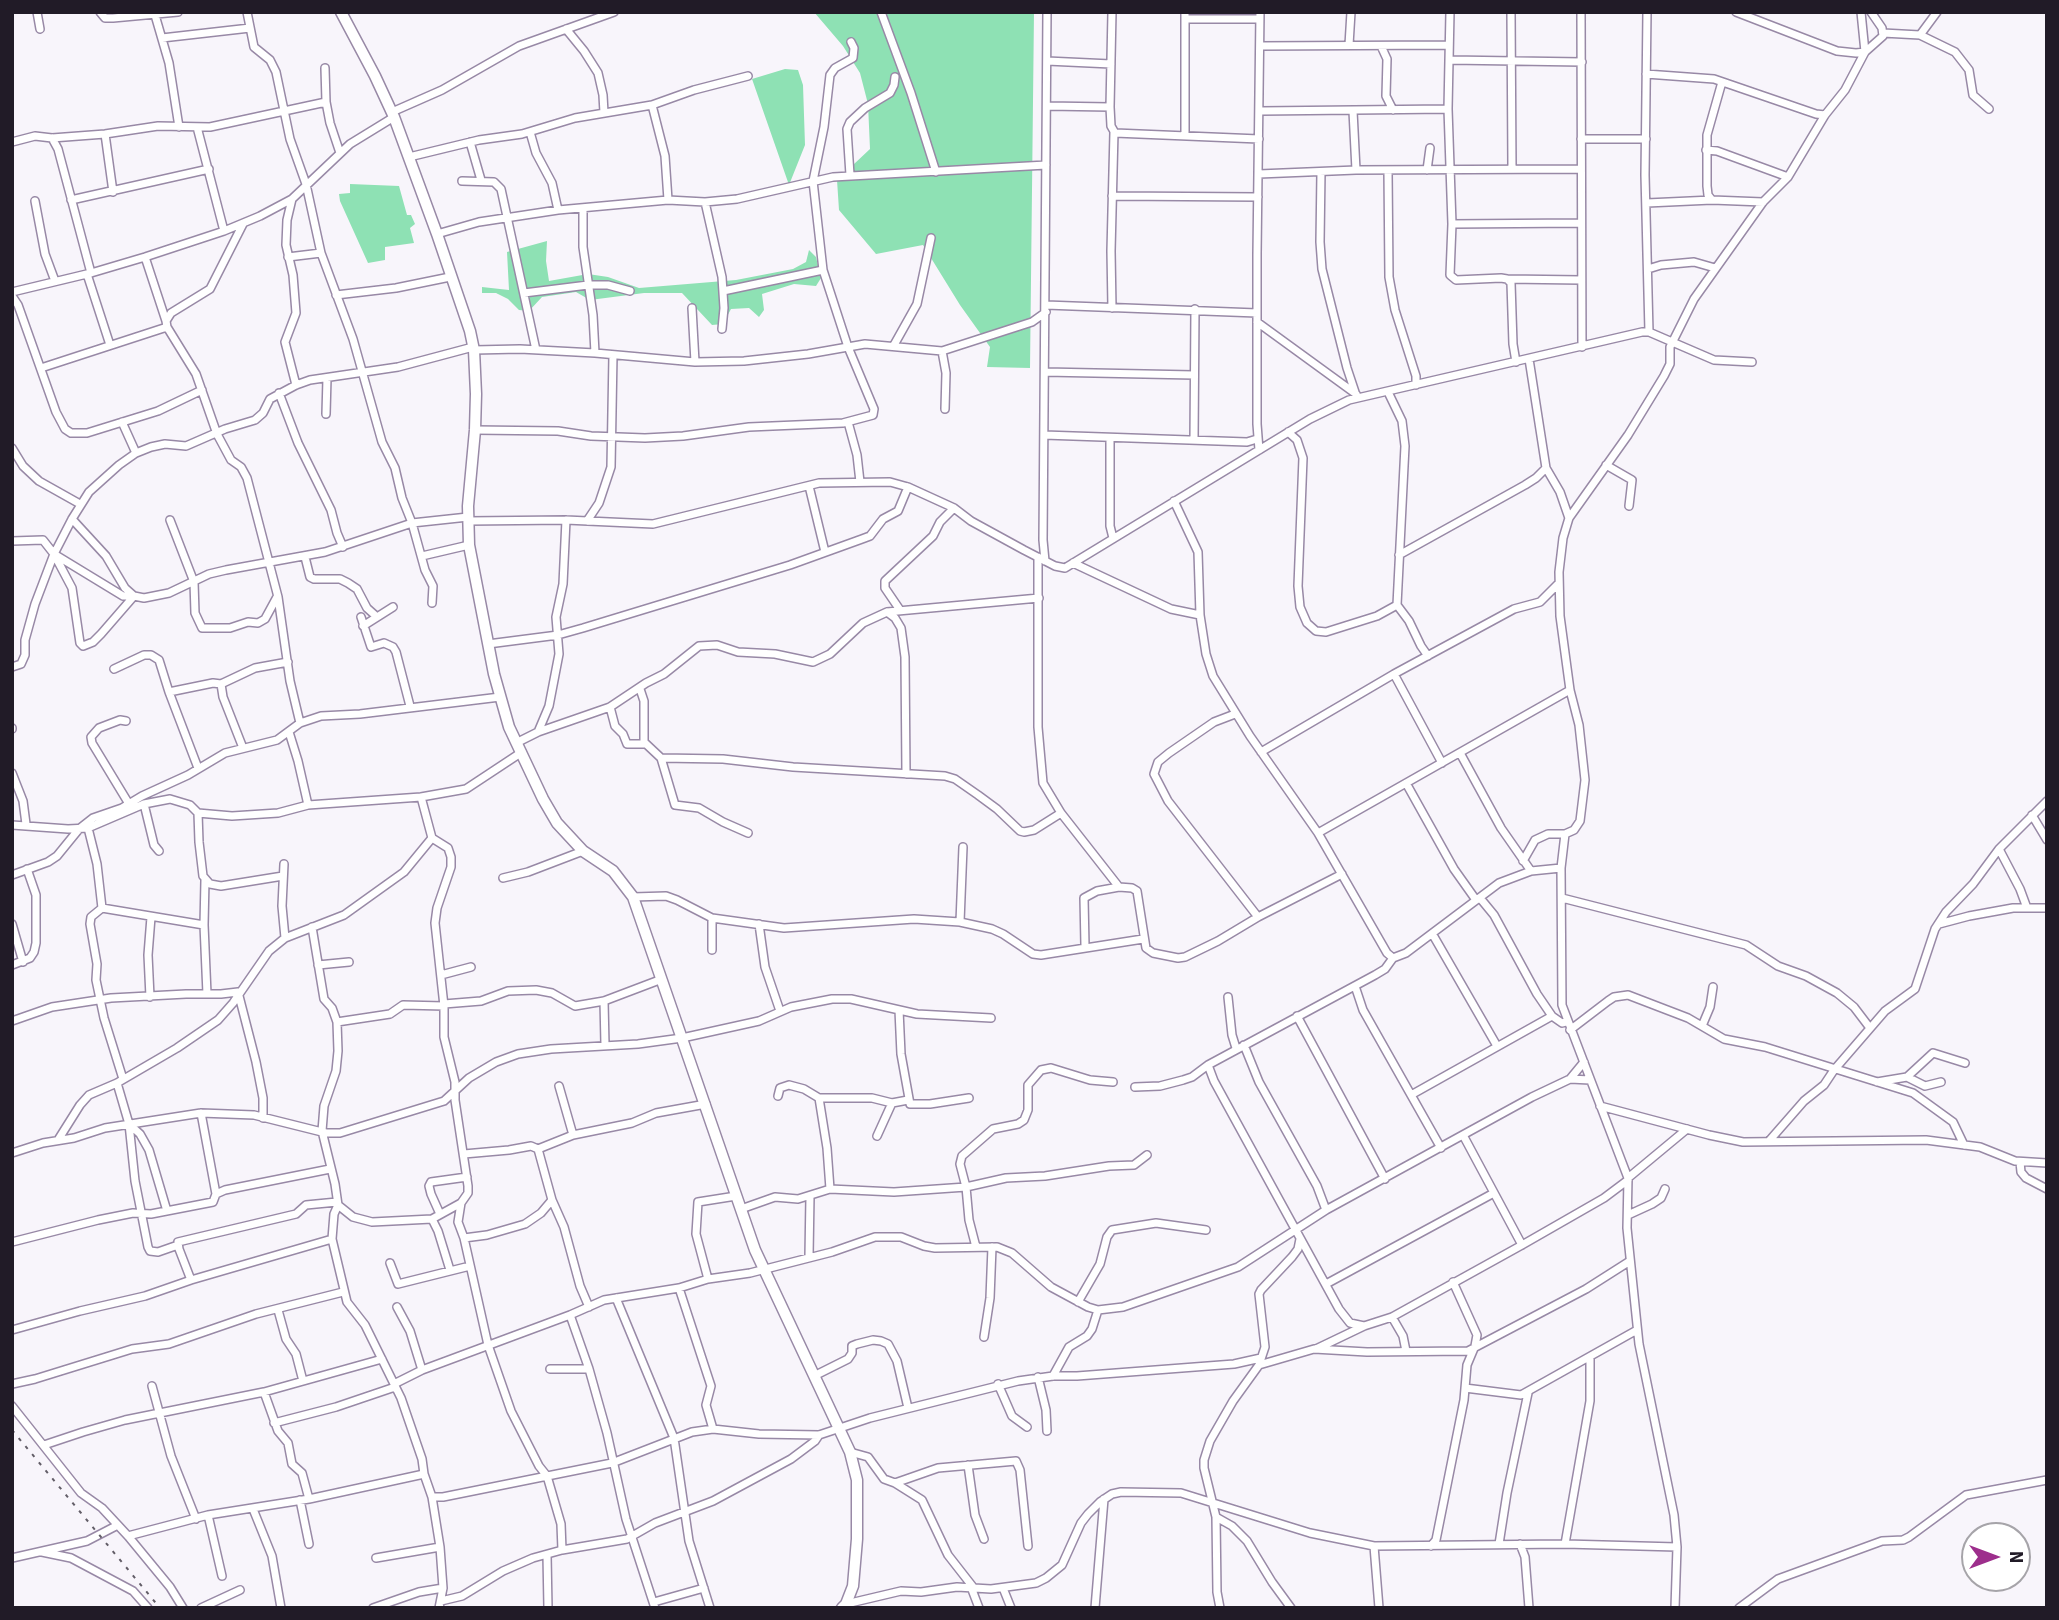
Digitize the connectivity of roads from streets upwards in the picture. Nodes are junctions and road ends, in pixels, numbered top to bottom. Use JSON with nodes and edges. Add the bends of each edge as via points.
{"nodes":[{"id":1,"x":37,"y":12,"type":"edge"},
{"id":2,"x":100,"y":12,"type":"edge"},
{"id":3,"x":178,"y":12,"type":"edge"},
{"id":4,"x":247,"y":12,"type":"edge"},
{"id":5,"x":341,"y":12,"type":"edge"},
{"id":6,"x":614,"y":12,"type":"edge"},
{"id":7,"x":881,"y":12,"type":"edge"},
{"id":8,"x":1047,"y":12,"type":"edge"},
{"id":9,"x":1112,"y":12,"type":"edge"},
{"id":10,"x":1351,"y":12,"type":"edge"},
{"id":11,"x":1450,"y":12,"type":"edge"},
{"id":12,"x":1511,"y":12,"type":"edge"},
{"id":13,"x":1581,"y":12,"type":"edge"},
{"id":14,"x":1647,"y":12,"type":"edge"},
{"id":15,"x":1736,"y":12,"type":"edge"},
{"id":16,"x":1861,"y":12,"type":"edge"},
{"id":17,"x":1871,"y":12,"type":"edge"},
{"id":18,"x":1937,"y":12,"type":"edge"},
{"id":19,"x":155,"y":15,"type":"junction"},
{"id":20,"x":1186,"y":15,"type":"edge"},
{"id":21,"x":1260,"y":16,"type":"edge"},
{"id":22,"x":250,"y":28,"type":"junction"},
{"id":23,"x":40,"y":29,"type":"dead end"},
{"id":24,"x":566,"y":29,"type":"junction"},
{"id":25,"x":1884,"y":33,"type":"junction"},
{"id":26,"x":1920,"y":36,"type":"junction"},
{"id":27,"x":162,"y":38,"type":"junction"},
{"id":28,"x":851,"y":42,"type":"dead end"},
{"id":29,"x":1449,"y":45,"type":"junction"},
{"id":30,"x":1260,"y":46,"type":"junction"},
{"id":31,"x":1349,"y":46,"type":"junction"},
{"id":32,"x":1381,"y":46,"type":"junction"},
{"id":33,"x":1866,"y":52,"type":"junction"},
{"id":34,"x":1450,"y":60,"type":"junction"},
{"id":35,"x":1512,"y":60,"type":"junction"},
{"id":36,"x":1047,"y":61,"type":"junction"},
{"id":37,"x":1582,"y":62,"type":"junction"},
{"id":38,"x":1111,"y":64,"type":"junction"},
{"id":39,"x":325,"y":68,"type":"dead end"},
{"id":40,"x":1646,"y":74,"type":"junction"},
{"id":41,"x":748,"y":76,"type":"dead end"},
{"id":42,"x":895,"y":77,"type":"dead end"},
{"id":43,"x":1722,"y":82,"type":"junction"},
{"id":44,"x":326,"y":102,"type":"junction"},
{"id":45,"x":652,"y":105,"type":"junction"},
{"id":46,"x":1047,"y":106,"type":"junction"},
{"id":47,"x":1110,"y":107,"type":"junction"},
{"id":48,"x":1448,"y":109,"type":"junction"},
{"id":49,"x":1989,"y":109,"type":"dead end"},
{"id":50,"x":1393,"y":110,"type":"junction"},
{"id":51,"x":1261,"y":111,"type":"junction"},
{"id":52,"x":1353,"y":111,"type":"junction"},
{"id":53,"x":284,"y":112,"type":"junction"},
{"id":54,"x":604,"y":113,"type":"junction"},
{"id":55,"x":393,"y":115,"type":"junction"},
{"id":56,"x":1825,"y":116,"type":"junction"},
{"id":57,"x":178,"y":127,"type":"junction"},
{"id":58,"x":197,"y":127,"type":"junction"},
{"id":59,"x":530,"y":132,"type":"junction"},
{"id":60,"x":1114,"y":132,"type":"junction"},
{"id":61,"x":105,"y":134,"type":"junction"},
{"id":62,"x":1185,"y":135,"type":"junction"},
{"id":63,"x":52,"y":138,"type":"junction"},
{"id":64,"x":1259,"y":139,"type":"junction"},
{"id":65,"x":1581,"y":139,"type":"junction"},
{"id":66,"x":1646,"y":139,"type":"junction"},
{"id":67,"x":12,"y":142,"type":"edge"},
{"id":68,"x":470,"y":142,"type":"junction"},
{"id":69,"x":1430,"y":148,"type":"dead end"},
{"id":70,"x":1706,"y":150,"type":"junction"},
{"id":71,"x":340,"y":153,"type":"junction"},
{"id":72,"x":409,"y":157,"type":"junction"},
{"id":73,"x":1046,"y":165,"type":"junction"},
{"id":74,"x":1512,"y":168,"type":"junction"},
{"id":75,"x":209,"y":169,"type":"junction"},
{"id":76,"x":1449,"y":169,"type":"junction"},
{"id":77,"x":1580,"y":169,"type":"junction"},
{"id":78,"x":1356,"y":170,"type":"junction"},
{"id":79,"x":1427,"y":170,"type":"junction"},
{"id":80,"x":1388,"y":171,"type":"junction"},
{"id":81,"x":936,"y":172,"type":"junction"},
{"id":82,"x":1321,"y":172,"type":"junction"},
{"id":83,"x":1259,"y":174,"type":"junction"},
{"id":84,"x":850,"y":175,"type":"junction"},
{"id":85,"x":1788,"y":177,"type":"junction"},
{"id":86,"x":481,"y":180,"type":"junction"},
{"id":87,"x":463,"y":181,"type":"dead end"},
{"id":88,"x":813,"y":181,"type":"junction"},
{"id":89,"x":306,"y":184,"type":"junction"},
{"id":90,"x":113,"y":192,"type":"junction"},
{"id":91,"x":1112,"y":196,"type":"junction"},
{"id":92,"x":1258,"y":197,"type":"junction"},
{"id":93,"x":292,"y":199,"type":"junction"},
{"id":94,"x":71,"y":200,"type":"junction"},
{"id":95,"x":668,"y":200,"type":"junction"},
{"id":96,"x":1712,"y":200,"type":"junction"},
{"id":97,"x":35,"y":201,"type":"dead end"},
{"id":98,"x":705,"y":202,"type":"junction"},
{"id":99,"x":1763,"y":202,"type":"junction"},
{"id":100,"x":1647,"y":203,"type":"junction"},
{"id":101,"x":583,"y":208,"type":"junction"},
{"id":102,"x":558,"y":211,"type":"junction"},
{"id":103,"x":509,"y":217,"type":"junction"},
{"id":104,"x":1580,"y":223,"type":"junction"},
{"id":105,"x":243,"y":224,"type":"junction"},
{"id":106,"x":1452,"y":224,"type":"junction"},
{"id":107,"x":224,"y":232,"type":"junction"},
{"id":108,"x":437,"y":234,"type":"junction"},
{"id":109,"x":931,"y":238,"type":"dead end"},
{"id":110,"x":321,"y":253,"type":"junction"},
{"id":111,"x":145,"y":257,"type":"junction"},
{"id":112,"x":288,"y":257,"type":"junction"},
{"id":113,"x":1715,"y":268,"type":"junction"},
{"id":114,"x":823,"y":270,"type":"junction"},
{"id":115,"x":1648,"y":270,"type":"junction"},
{"id":116,"x":89,"y":274,"type":"junction"},
{"id":117,"x":450,"y":277,"type":"junction"},
{"id":118,"x":1507,"y":279,"type":"junction"},
{"id":119,"x":1581,"y":280,"type":"junction"},
{"id":120,"x":55,"y":281,"type":"junction"},
{"id":121,"x":588,"y":285,"type":"junction"},
{"id":122,"x":23,"y":290,"type":"junction"},
{"id":123,"x":630,"y":291,"type":"dead end"},
{"id":124,"x":723,"y":291,"type":"junction"},
{"id":125,"x":524,"y":293,"type":"junction"},
{"id":126,"x":12,"y":294,"type":"edge"},
{"id":127,"x":336,"y":295,"type":"junction"},
{"id":128,"x":18,"y":305,"type":"junction"},
{"id":129,"x":692,"y":308,"type":"dead end"},
{"id":130,"x":1112,"y":308,"type":"junction"},
{"id":131,"x":1046,"y":309,"type":"junction"},
{"id":132,"x":1195,"y":309,"type":"junction"},
{"id":133,"x":1257,"y":313,"type":"junction"},
{"id":134,"x":1257,"y":322,"type":"junction"},
{"id":135,"x":167,"y":324,"type":"junction"},
{"id":136,"x":722,"y":329,"type":"dead end"},
{"id":137,"x":1649,"y":332,"type":"junction"},
{"id":138,"x":1672,"y":342,"type":"junction"},
{"id":139,"x":110,"y":345,"type":"junction"},
{"id":140,"x":894,"y":345,"type":"junction"},
{"id":141,"x":848,"y":347,"type":"junction"},
{"id":142,"x":1582,"y":347,"type":"junction"},
{"id":143,"x":473,"y":348,"type":"junction"},
{"id":144,"x":536,"y":350,"type":"junction"},
{"id":145,"x":943,"y":351,"type":"junction"},
{"id":146,"x":595,"y":353,"type":"junction"},
{"id":147,"x":613,"y":355,"type":"junction"},
{"id":148,"x":1529,"y":359,"type":"junction"},
{"id":149,"x":695,"y":362,"type":"junction"},
{"id":150,"x":1516,"y":362,"type":"junction"},
{"id":151,"x":1752,"y":362,"type":"dead end"},
{"id":152,"x":41,"y":368,"type":"junction"},
{"id":153,"x":1045,"y":372,"type":"junction"},
{"id":154,"x":363,"y":373,"type":"junction"},
{"id":155,"x":1194,"y":374,"type":"junction"},
{"id":156,"x":327,"y":378,"type":"junction"},
{"id":157,"x":296,"y":385,"type":"junction"},
{"id":158,"x":1416,"y":385,"type":"junction"},
{"id":159,"x":202,"y":390,"type":"junction"},
{"id":160,"x":1388,"y":392,"type":"junction"},
{"id":161,"x":279,"y":393,"type":"junction"},
{"id":162,"x":1356,"y":395,"type":"junction"},
{"id":163,"x":945,"y":409,"type":"dead end"},
{"id":164,"x":326,"y":414,"type":"dead end"},
{"id":165,"x":122,"y":422,"type":"junction"},
{"id":166,"x":848,"y":422,"type":"junction"},
{"id":167,"x":475,"y":430,"type":"junction"},
{"id":168,"x":1288,"y":432,"type":"junction"},
{"id":169,"x":216,"y":434,"type":"junction"},
{"id":170,"x":1044,"y":435,"type":"junction"},
{"id":171,"x":611,"y":437,"type":"junction"},
{"id":172,"x":1110,"y":438,"type":"junction"},
{"id":173,"x":1257,"y":439,"type":"junction"},
{"id":174,"x":1194,"y":440,"type":"junction"},
{"id":175,"x":12,"y":448,"type":"edge"},
{"id":176,"x":1259,"y":450,"type":"junction"},
{"id":177,"x":136,"y":453,"type":"junction"},
{"id":178,"x":1606,"y":464,"type":"junction"},
{"id":179,"x":1546,"y":468,"type":"junction"},
{"id":180,"x":860,"y":482,"type":"junction"},
{"id":181,"x":809,"y":486,"type":"junction"},
{"id":182,"x":908,"y":486,"type":"junction"},
{"id":183,"x":1174,"y":500,"type":"junction"},
{"id":184,"x":80,"y":504,"type":"junction"},
{"id":185,"x":1629,"y":506,"type":"dead end"},
{"id":186,"x":954,"y":508,"type":"junction"},
{"id":187,"x":1569,"y":518,"type":"junction"},
{"id":188,"x":72,"y":519,"type":"junction"},
{"id":189,"x":468,"y":519,"type":"junction"},
{"id":190,"x":170,"y":520,"type":"dead end"},
{"id":191,"x":566,"y":520,"type":"junction"},
{"id":192,"x":587,"y":521,"type":"junction"},
{"id":193,"x":412,"y":523,"type":"junction"},
{"id":194,"x":1113,"y":538,"type":"junction"},
{"id":195,"x":12,"y":541,"type":"edge"},
{"id":196,"x":469,"y":545,"type":"junction"},
{"id":197,"x":343,"y":547,"type":"junction"},
{"id":198,"x":825,"y":552,"type":"junction"},
{"id":199,"x":54,"y":554,"type":"junction"},
{"id":200,"x":1399,"y":555,"type":"junction"},
{"id":201,"x":422,"y":556,"type":"junction"},
{"id":202,"x":304,"y":557,"type":"junction"},
{"id":203,"x":1042,"y":559,"type":"junction"},
{"id":204,"x":268,"y":562,"type":"junction"},
{"id":205,"x":1073,"y":564,"type":"junction"},
{"id":206,"x":194,"y":582,"type":"junction"},
{"id":207,"x":1559,"y":583,"type":"junction"},
{"id":208,"x":134,"y":596,"type":"junction"},
{"id":209,"x":278,"y":597,"type":"junction"},
{"id":210,"x":1039,"y":598,"type":"junction"},
{"id":211,"x":432,"y":603,"type":"dead end"},
{"id":212,"x":1396,"y":605,"type":"junction"},
{"id":213,"x":393,"y":607,"type":"dead end"},
{"id":214,"x":900,"y":610,"type":"junction"},
{"id":215,"x":887,"y":612,"type":"junction"},
{"id":216,"x":1200,"y":615,"type":"junction"},
{"id":217,"x":361,"y":617,"type":"dead end"},
{"id":218,"x":377,"y":617,"type":"junction"},
{"id":219,"x":363,"y":626,"type":"junction"},
{"id":220,"x":558,"y":635,"type":"junction"},
{"id":221,"x":488,"y":644,"type":"junction"},
{"id":222,"x":1428,"y":656,"type":"junction"},
{"id":223,"x":288,"y":662,"type":"junction"},
{"id":224,"x":12,"y":667,"type":"edge"},
{"id":225,"x":114,"y":668,"type":"dead end"},
{"id":226,"x":1394,"y":674,"type":"junction"},
{"id":227,"x":221,"y":684,"type":"junction"},
{"id":228,"x":640,"y":688,"type":"junction"},
{"id":229,"x":1570,"y":690,"type":"junction"},
{"id":230,"x":169,"y":692,"type":"junction"},
{"id":231,"x":500,"y":697,"type":"junction"},
{"id":232,"x":410,"y":706,"type":"junction"},
{"id":233,"x":610,"y":707,"type":"junction"},
{"id":234,"x":1235,"y":714,"type":"junction"},
{"id":235,"x":127,"y":721,"type":"dead end"},
{"id":236,"x":300,"y":723,"type":"junction"},
{"id":237,"x":289,"y":732,"type":"junction"},
{"id":238,"x":538,"y":732,"type":"junction"},
{"id":239,"x":645,"y":744,"type":"junction"},
{"id":240,"x":520,"y":747,"type":"junction"},
{"id":241,"x":243,"y":748,"type":"junction"},
{"id":242,"x":1261,"y":752,"type":"junction"},
{"id":243,"x":1460,"y":753,"type":"junction"},
{"id":244,"x":661,"y":758,"type":"junction"},
{"id":245,"x":1442,"y":763,"type":"junction"},
{"id":246,"x":198,"y":768,"type":"junction"},
{"id":247,"x":12,"y":773,"type":"edge"},
{"id":248,"x":906,"y":775,"type":"junction"},
{"id":249,"x":1406,"y":783,"type":"junction"},
{"id":250,"x":421,"y":797,"type":"junction"},
{"id":251,"x":2047,"y":801,"type":"edge"},
{"id":252,"x":129,"y":804,"type":"junction"},
{"id":253,"x":144,"y":804,"type":"junction"},
{"id":254,"x":308,"y":805,"type":"junction"},
{"id":255,"x":198,"y":813,"type":"junction"},
{"id":256,"x":1061,"y":813,"type":"junction"},
{"id":257,"x":2032,"y":815,"type":"junction"},
{"id":258,"x":26,"y":824,"type":"junction"},
{"id":259,"x":12,"y":825,"type":"edge"},
{"id":260,"x":88,"y":828,"type":"junction"},
{"id":261,"x":79,"y":829,"type":"junction"},
{"id":262,"x":748,"y":833,"type":"dead end"},
{"id":263,"x":1318,"y":833,"type":"junction"},
{"id":264,"x":1565,"y":834,"type":"junction"},
{"id":265,"x":432,"y":838,"type":"junction"},
{"id":266,"x":2047,"y":840,"type":"edge"},
{"id":267,"x":964,"y":847,"type":"dead end"},
{"id":268,"x":2000,"y":849,"type":"junction"},
{"id":269,"x":159,"y":851,"type":"dead end"},
{"id":270,"x":583,"y":851,"type":"junction"},
{"id":271,"x":1523,"y":861,"type":"junction"},
{"id":272,"x":284,"y":864,"type":"dead end"},
{"id":273,"x":1561,"y":868,"type":"junction"},
{"id":274,"x":27,"y":869,"type":"junction"},
{"id":275,"x":1531,"y":871,"type":"junction"},
{"id":276,"x":1342,"y":874,"type":"junction"},
{"id":277,"x":12,"y":875,"type":"edge"},
{"id":278,"x":283,"y":876,"type":"junction"},
{"id":279,"x":503,"y":878,"type":"dead end"},
{"id":280,"x":205,"y":880,"type":"junction"},
{"id":281,"x":1119,"y":887,"type":"junction"},
{"id":282,"x":633,"y":897,"type":"junction"},
{"id":283,"x":1562,"y":898,"type":"junction"},
{"id":284,"x":1478,"y":899,"type":"junction"},
{"id":285,"x":102,"y":908,"type":"junction"},
{"id":286,"x":2027,"y":908,"type":"junction"},
{"id":287,"x":2047,"y":908,"type":"edge"},
{"id":288,"x":151,"y":917,"type":"junction"},
{"id":289,"x":1258,"y":917,"type":"junction"},
{"id":290,"x":712,"y":918,"type":"junction"},
{"id":291,"x":960,"y":922,"type":"junction"},
{"id":292,"x":12,"y":924,"type":"edge"},
{"id":293,"x":759,"y":924,"type":"junction"},
{"id":294,"x":1938,"y":924,"type":"junction"},
{"id":295,"x":204,"y":925,"type":"junction"},
{"id":296,"x":312,"y":927,"type":"junction"},
{"id":297,"x":1433,"y":935,"type":"junction"},
{"id":298,"x":285,"y":938,"type":"junction"},
{"id":299,"x":1143,"y":939,"type":"junction"},
{"id":300,"x":1085,"y":946,"type":"junction"},
{"id":301,"x":712,"y":950,"type":"dead end"},
{"id":302,"x":1393,"y":958,"type":"junction"},
{"id":303,"x":23,"y":962,"type":"junction"},
{"id":304,"x":349,"y":962,"type":"dead end"},
{"id":305,"x":12,"y":965,"type":"edge"},
{"id":306,"x":318,"y":965,"type":"junction"},
{"id":307,"x":471,"y":967,"type":"dead end"},
{"id":308,"x":441,"y":975,"type":"junction"},
{"id":309,"x":662,"y":979,"type":"junction"},
{"id":310,"x":1355,"y":986,"type":"junction"},
{"id":311,"x":1713,"y":987,"type":"dead end"},
{"id":312,"x":239,"y":993,"type":"junction"},
{"id":313,"x":207,"y":994,"type":"junction"},
{"id":314,"x":150,"y":997,"type":"junction"},
{"id":315,"x":1228,"y":997,"type":"dead end"},
{"id":316,"x":100,"y":1000,"type":"junction"},
{"id":317,"x":604,"y":1001,"type":"junction"},
{"id":318,"x":444,"y":1005,"type":"junction"},
{"id":319,"x":899,"y":1010,"type":"junction"},
{"id":320,"x":780,"y":1011,"type":"junction"},
{"id":321,"x":1297,"y":1016,"type":"junction"},
{"id":322,"x":1552,"y":1016,"type":"junction"},
{"id":323,"x":991,"y":1018,"type":"dead end"},
{"id":324,"x":12,"y":1021,"type":"edge"},
{"id":325,"x":337,"y":1022,"type":"junction"},
{"id":326,"x":1568,"y":1026,"type":"junction"},
{"id":327,"x":1702,"y":1026,"type":"junction"},
{"id":328,"x":1870,"y":1028,"type":"junction"},
{"id":329,"x":682,"y":1038,"type":"junction"},
{"id":330,"x":605,"y":1045,"type":"junction"},
{"id":331,"x":1497,"y":1046,"type":"junction"},
{"id":332,"x":1240,"y":1047,"type":"junction"},
{"id":333,"x":1584,"y":1062,"type":"junction"},
{"id":334,"x":1965,"y":1063,"type":"dead end"},
{"id":335,"x":1209,"y":1065,"type":"junction"},
{"id":336,"x":1834,"y":1070,"type":"junction"},
{"id":337,"x":1907,"y":1077,"type":"junction"},
{"id":338,"x":1570,"y":1079,"type":"junction"},
{"id":339,"x":1590,"y":1080,"type":"junction"},
{"id":340,"x":120,"y":1081,"type":"junction"},
{"id":341,"x":1941,"y":1082,"type":"dead end"},
{"id":342,"x":1113,"y":1083,"type":"dead end"},
{"id":343,"x":1877,"y":1083,"type":"junction"},
{"id":344,"x":559,"y":1086,"type":"dead end"},
{"id":345,"x":1135,"y":1087,"type":"dead end"},
{"id":346,"x":455,"y":1091,"type":"junction"},
{"id":347,"x":778,"y":1096,"type":"dead end"},
{"id":348,"x":1410,"y":1096,"type":"junction"},
{"id":349,"x":819,"y":1098,"type":"junction"},
{"id":350,"x":969,"y":1098,"type":"dead end"},
{"id":351,"x":908,"y":1100,"type":"junction"},
{"id":352,"x":892,"y":1103,"type":"junction"},
{"id":353,"x":706,"y":1104,"type":"junction"},
{"id":354,"x":1600,"y":1106,"type":"junction"},
{"id":355,"x":201,"y":1113,"type":"junction"},
{"id":356,"x":263,"y":1118,"type":"junction"},
{"id":357,"x":129,"y":1124,"type":"junction"},
{"id":358,"x":1687,"y":1129,"type":"junction"},
{"id":359,"x":322,"y":1132,"type":"junction"},
{"id":360,"x":573,"y":1135,"type":"junction"},
{"id":361,"x":1463,"y":1135,"type":"junction"},
{"id":362,"x":877,"y":1136,"type":"dead end"},
{"id":363,"x":58,"y":1140,"type":"junction"},
{"id":364,"x":1769,"y":1141,"type":"junction"},
{"id":365,"x":1964,"y":1145,"type":"junction"},
{"id":366,"x":1441,"y":1148,"type":"junction"},
{"id":367,"x":538,"y":1149,"type":"junction"},
{"id":368,"x":12,"y":1153,"type":"edge"},
{"id":369,"x":464,"y":1154,"type":"junction"},
{"id":370,"x":1147,"y":1155,"type":"dead end"},
{"id":371,"x":2020,"y":1162,"type":"junction"},
{"id":372,"x":2047,"y":1163,"type":"edge"},
{"id":373,"x":330,"y":1169,"type":"junction"},
{"id":374,"x":467,"y":1177,"type":"junction"},
{"id":375,"x":1628,"y":1179,"type":"junction"},
{"id":376,"x":1385,"y":1180,"type":"junction"},
{"id":377,"x":966,"y":1187,"type":"junction"},
{"id":378,"x":830,"y":1189,"type":"junction"},
{"id":379,"x":1665,"y":1189,"type":"dead end"},
{"id":380,"x":2047,"y":1189,"type":"edge"},
{"id":381,"x":216,"y":1194,"type":"junction"},
{"id":382,"x":1492,"y":1194,"type":"junction"},
{"id":383,"x":736,"y":1196,"type":"junction"},
{"id":384,"x":810,"y":1196,"type":"junction"},
{"id":385,"x":552,"y":1200,"type":"junction"},
{"id":386,"x":338,"y":1203,"type":"junction"},
{"id":387,"x":461,"y":1203,"type":"junction"},
{"id":388,"x":741,"y":1209,"type":"junction"},
{"id":389,"x":1326,"y":1210,"type":"junction"},
{"id":390,"x":167,"y":1211,"type":"junction"},
{"id":391,"x":143,"y":1214,"type":"junction"},
{"id":392,"x":440,"y":1214,"type":"junction"},
{"id":393,"x":1628,"y":1215,"type":"junction"},
{"id":394,"x":432,"y":1219,"type":"junction"},
{"id":395,"x":1206,"y":1230,"type":"dead end"},
{"id":396,"x":1296,"y":1230,"type":"junction"},
{"id":397,"x":464,"y":1238,"type":"junction"},
{"id":398,"x":1300,"y":1238,"type":"junction"},
{"id":399,"x":332,"y":1239,"type":"junction"},
{"id":400,"x":12,"y":1242,"type":"edge"},
{"id":401,"x":178,"y":1245,"type":"junction"},
{"id":402,"x":1522,"y":1245,"type":"junction"},
{"id":403,"x":976,"y":1247,"type":"junction"},
{"id":404,"x":992,"y":1247,"type":"junction"},
{"id":405,"x":809,"y":1256,"type":"junction"},
{"id":406,"x":1630,"y":1261,"type":"junction"},
{"id":407,"x":390,"y":1263,"type":"dead end"},
{"id":408,"x":470,"y":1266,"type":"junction"},
{"id":409,"x":765,"y":1268,"type":"junction"},
{"id":410,"x":450,"y":1270,"type":"junction"},
{"id":411,"x":708,"y":1279,"type":"junction"},
{"id":412,"x":191,"y":1280,"type":"junction"},
{"id":413,"x":1452,"y":1282,"type":"junction"},
{"id":414,"x":1326,"y":1284,"type":"junction"},
{"id":415,"x":679,"y":1288,"type":"junction"},
{"id":416,"x":343,"y":1292,"type":"junction"},
{"id":417,"x":616,"y":1298,"type":"junction"},
{"id":418,"x":1079,"y":1302,"type":"junction"},
{"id":419,"x":397,"y":1307,"type":"dead end"},
{"id":420,"x":589,"y":1307,"type":"junction"},
{"id":421,"x":278,"y":1310,"type":"junction"},
{"id":422,"x":1098,"y":1310,"type":"junction"},
{"id":423,"x":570,"y":1315,"type":"junction"},
{"id":424,"x":1392,"y":1317,"type":"junction"},
{"id":425,"x":1364,"y":1326,"type":"junction"},
{"id":426,"x":12,"y":1330,"type":"edge"},
{"id":427,"x":1637,"y":1330,"type":"junction"},
{"id":428,"x":1477,"y":1335,"type":"junction"},
{"id":429,"x":984,"y":1337,"type":"dead end"},
{"id":430,"x":1485,"y":1342,"type":"junction"},
{"id":431,"x":488,"y":1345,"type":"junction"},
{"id":432,"x":1314,"y":1349,"type":"junction"},
{"id":433,"x":1473,"y":1350,"type":"junction"},
{"id":434,"x":1406,"y":1351,"type":"junction"},
{"id":435,"x":1590,"y":1357,"type":"junction"},
{"id":436,"x":382,"y":1359,"type":"junction"},
{"id":437,"x":1260,"y":1362,"type":"junction"},
{"id":438,"x":550,"y":1369,"type":"dead end"},
{"id":439,"x":589,"y":1369,"type":"junction"},
{"id":440,"x":422,"y":1370,"type":"junction"},
{"id":441,"x":814,"y":1376,"type":"junction"},
{"id":442,"x":1053,"y":1376,"type":"junction"},
{"id":443,"x":1038,"y":1377,"type":"junction"},
{"id":444,"x":303,"y":1381,"type":"junction"},
{"id":445,"x":12,"y":1384,"type":"edge"},
{"id":446,"x":998,"y":1384,"type":"junction"},
{"id":447,"x":394,"y":1385,"type":"junction"},
{"id":448,"x":152,"y":1386,"type":"dead end"},
{"id":449,"x":1465,"y":1388,"type":"junction"},
{"id":450,"x":264,"y":1392,"type":"junction"},
{"id":451,"x":1528,"y":1393,"type":"junction"},
{"id":452,"x":12,"y":1406,"type":"edge"},
{"id":453,"x":908,"y":1408,"type":"junction"},
{"id":454,"x":161,"y":1413,"type":"junction"},
{"id":455,"x":274,"y":1423,"type":"junction"},
{"id":456,"x":1027,"y":1427,"type":"dead end"},
{"id":457,"x":838,"y":1428,"type":"junction"},
{"id":458,"x":713,"y":1429,"type":"junction"},
{"id":459,"x":1047,"y":1431,"type":"dead end"},
{"id":460,"x":819,"y":1435,"type":"junction"},
{"id":461,"x":674,"y":1438,"type":"junction"},
{"id":462,"x":44,"y":1445,"type":"junction"},
{"id":463,"x":850,"y":1452,"type":"junction"},
{"id":464,"x":612,"y":1463,"type":"junction"},
{"id":465,"x":968,"y":1465,"type":"junction"},
{"id":466,"x":424,"y":1474,"type":"junction"},
{"id":467,"x":547,"y":1476,"type":"junction"},
{"id":468,"x":2047,"y":1480,"type":"edge"},
{"id":469,"x":895,"y":1483,"type":"junction"},
{"id":470,"x":432,"y":1497,"type":"junction"},
{"id":471,"x":305,"y":1499,"type":"junction"},
{"id":472,"x":1104,"y":1499,"type":"junction"},
{"id":473,"x":1211,"y":1501,"type":"junction"},
{"id":474,"x":253,"y":1509,"type":"junction"},
{"id":475,"x":685,"y":1514,"type":"junction"},
{"id":476,"x":208,"y":1515,"type":"junction"},
{"id":477,"x":1216,"y":1517,"type":"junction"},
{"id":478,"x":196,"y":1519,"type":"junction"},
{"id":479,"x":116,"y":1526,"type":"junction"},
{"id":480,"x":128,"y":1536,"type":"junction"},
{"id":481,"x":633,"y":1537,"type":"junction"},
{"id":482,"x":984,"y":1539,"type":"dead end"},
{"id":483,"x":309,"y":1544,"type":"dead end"},
{"id":484,"x":1499,"y":1544,"type":"junction"},
{"id":485,"x":1565,"y":1544,"type":"junction"},
{"id":486,"x":1520,"y":1545,"type":"junction"},
{"id":487,"x":1028,"y":1546,"type":"dead end"},
{"id":488,"x":1374,"y":1546,"type":"junction"},
{"id":489,"x":1431,"y":1546,"type":"junction"},
{"id":490,"x":440,"y":1547,"type":"junction"},
{"id":491,"x":1677,"y":1547,"type":"junction"},
{"id":492,"x":562,"y":1550,"type":"junction"},
{"id":493,"x":42,"y":1552,"type":"junction"},
{"id":494,"x":547,"y":1555,"type":"junction"},
{"id":495,"x":12,"y":1558,"type":"edge"},
{"id":496,"x":376,"y":1558,"type":"dead end"},
{"id":497,"x":222,"y":1576,"type":"dead end"},
{"id":498,"x":972,"y":1587,"type":"junction"},
{"id":499,"x":443,"y":1588,"type":"junction"},
{"id":500,"x":704,"y":1588,"type":"junction"},
{"id":501,"x":1003,"y":1588,"type":"junction"},
{"id":502,"x":240,"y":1590,"type":"dead end"},
{"id":503,"x":440,"y":1604,"type":"edge"},
{"id":504,"x":654,"y":1605,"type":"edge"},
{"id":505,"x":844,"y":1606,"type":"edge"},
{"id":506,"x":1381,"y":1607,"type":"edge"},
{"id":507,"x":148,"y":1608,"type":"edge"},
{"id":508,"x":183,"y":1608,"type":"edge"},
{"id":509,"x":201,"y":1608,"type":"edge"},
{"id":510,"x":281,"y":1608,"type":"edge"},
{"id":511,"x":373,"y":1608,"type":"edge"},
{"id":512,"x":548,"y":1608,"type":"edge"},
{"id":513,"x":710,"y":1608,"type":"edge"},
{"id":514,"x":979,"y":1608,"type":"edge"},
{"id":515,"x":1012,"y":1608,"type":"edge"},
{"id":516,"x":1095,"y":1608,"type":"edge"},
{"id":517,"x":1220,"y":1608,"type":"edge"},
{"id":518,"x":1291,"y":1608,"type":"edge"},
{"id":519,"x":1529,"y":1608,"type":"edge"},
{"id":520,"x":1675,"y":1608,"type":"edge"},
{"id":521,"x":1739,"y":1608,"type":"edge"}],
"edges":[{"from":1,"to":23,"type":"street"},
{"from":2,"to":19,"type":"street","via":[[106,18]]},
{"from":3,"to":19,"type":"street"},
{"from":4,"to":22,"type":"street"},
{"from":5,"to":55,"type":"street"},
{"from":6,"to":24,"type":"street"},
{"from":7,"to":81,"type":"street"},
{"from":8,"to":36,"type":"street"},
{"from":9,"to":38,"type":"street"},
{"from":10,"to":31,"type":"street"},
{"from":11,"to":29,"type":"street"},
{"from":12,"to":35,"type":"street"},
{"from":13,"to":37,"type":"street"},
{"from":14,"to":40,"type":"street"},
{"from":15,"to":33,"type":"street","via":[[1837,51]]},
{"from":16,"to":33,"type":"street"},
{"from":17,"to":25,"type":"street"},
{"from":18,"to":26,"type":"street"},
{"from":19,"to":27,"type":"street"},
{"from":20,"to":21,"type":"street"},
{"from":20,"to":62,"type":"street"},
{"from":21,"to":30,"type":"street"},
{"from":22,"to":27,"type":"street"},
{"from":22,"to":53,"type":"street","via":[[254,47],[273,64]]},
{"from":24,"to":54,"type":"street","via":[[598,73]]},
{"from":24,"to":55,"type":"street","via":[[505,52]]},
{"from":25,"to":26,"type":"street"},
{"from":25,"to":33,"type":"street"},
{"from":26,"to":49,"type":"street","via":[[1960,57],[1971,77],[1973,95]]},
{"from":27,"to":57,"type":"street"},
{"from":28,"to":88,"type":"street","via":[[853,58],[830,75]]},
{"from":29,"to":32,"type":"street"},
{"from":29,"to":34,"type":"street"},
{"from":30,"to":31,"type":"street"},
{"from":30,"to":51,"type":"street"},
{"from":31,"to":32,"type":"street"},
{"from":32,"to":50,"type":"street","via":[[1387,59],[1386,96]]},
{"from":33,"to":56,"type":"street"},
{"from":34,"to":35,"type":"street"},
{"from":34,"to":48,"type":"street"},
{"from":35,"to":37,"type":"street"},
{"from":35,"to":74,"type":"street"},
{"from":36,"to":38,"type":"street"},
{"from":36,"to":46,"type":"street"},
{"from":37,"to":65,"type":"street"},
{"from":38,"to":47,"type":"street"},
{"from":39,"to":44,"type":"street"},
{"from":40,"to":43,"type":"street","via":[[1703,76]]},
{"from":40,"to":66,"type":"street"},
{"from":41,"to":45,"type":"street"},
{"from":42,"to":84,"type":"street","via":[[890,93],[850,122]]},
{"from":43,"to":56,"type":"street"},
{"from":43,"to":70,"type":"street"},
{"from":44,"to":53,"type":"street"},
{"from":44,"to":71,"type":"street"},
{"from":45,"to":54,"type":"street"},
{"from":45,"to":95,"type":"street","via":[[665,156]]},
{"from":46,"to":47,"type":"street"},
{"from":46,"to":73,"type":"street"},
{"from":47,"to":60,"type":"street"},
{"from":48,"to":50,"type":"street"},
{"from":48,"to":76,"type":"street"},
{"from":50,"to":52,"type":"street"},
{"from":51,"to":52,"type":"street"},
{"from":51,"to":64,"type":"street"},
{"from":52,"to":78,"type":"street"},
{"from":53,"to":58,"type":"street"},
{"from":53,"to":89,"type":"street"},
{"from":54,"to":59,"type":"street"},
{"from":55,"to":71,"type":"street"},
{"from":55,"to":72,"type":"street"},
{"from":56,"to":85,"type":"street"},
{"from":57,"to":58,"type":"street"},
{"from":57,"to":61,"type":"street"},
{"from":58,"to":75,"type":"street"},
{"from":59,"to":68,"type":"street"},
{"from":59,"to":102,"type":"street","via":[[552,183]]},
{"from":60,"to":62,"type":"street"},
{"from":60,"to":91,"type":"street"},
{"from":61,"to":63,"type":"street"},
{"from":61,"to":90,"type":"street"},
{"from":62,"to":64,"type":"street"},
{"from":63,"to":67,"type":"street","via":[[35,136]]},
{"from":63,"to":94,"type":"street"},
{"from":64,"to":83,"type":"street"},
{"from":65,"to":66,"type":"street"},
{"from":65,"to":77,"type":"street"},
{"from":66,"to":100,"type":"street"},
{"from":68,"to":72,"type":"street"},
{"from":68,"to":86,"type":"street"},
{"from":69,"to":79,"type":"street"},
{"from":70,"to":85,"type":"street"},
{"from":70,"to":96,"type":"street"},
{"from":71,"to":89,"type":"street"},
{"from":72,"to":108,"type":"street"},
{"from":73,"to":81,"type":"street"},
{"from":73,"to":131,"type":"street"},
{"from":74,"to":76,"type":"street"},
{"from":74,"to":77,"type":"street"},
{"from":75,"to":90,"type":"street"},
{"from":75,"to":107,"type":"street"},
{"from":76,"to":79,"type":"street"},
{"from":76,"to":106,"type":"street"},
{"from":77,"to":104,"type":"street"},
{"from":78,"to":80,"type":"street"},
{"from":78,"to":82,"type":"street"},
{"from":79,"to":80,"type":"street"},
{"from":80,"to":158,"type":"street","via":[[1388,277]]},
{"from":81,"to":84,"type":"street"},
{"from":82,"to":83,"type":"street"},
{"from":82,"to":162,"type":"street","via":[[1322,270]]},
{"from":83,"to":92,"type":"street"},
{"from":84,"to":88,"type":"street"},
{"from":85,"to":99,"type":"street"},
{"from":86,"to":87,"type":"street"},
{"from":86,"to":103,"type":"street","via":[[497,183]]},
{"from":88,"to":98,"type":"street","via":[[753,197]]},
{"from":88,"to":114,"type":"street"},
{"from":89,"to":93,"type":"street"},
{"from":89,"to":110,"type":"street"},
{"from":90,"to":94,"type":"street"},
{"from":91,"to":92,"type":"street"},
{"from":91,"to":130,"type":"street"},
{"from":92,"to":133,"type":"street"},
{"from":93,"to":105,"type":"street"},
{"from":93,"to":112,"type":"street","via":[[286,229]]},
{"from":94,"to":116,"type":"street"},
{"from":95,"to":98,"type":"street"},
{"from":95,"to":101,"type":"street"},
{"from":96,"to":99,"type":"street"},
{"from":96,"to":100,"type":"street"},
{"from":97,"to":120,"type":"street"},
{"from":98,"to":124,"type":"street"},
{"from":99,"to":113,"type":"street"},
{"from":100,"to":115,"type":"street"},
{"from":101,"to":102,"type":"street"},
{"from":101,"to":121,"type":"street"},
{"from":102,"to":103,"type":"street"},
{"from":103,"to":108,"type":"street"},
{"from":103,"to":125,"type":"street"},
{"from":104,"to":106,"type":"street"},
{"from":104,"to":119,"type":"street"},
{"from":105,"to":107,"type":"street"},
{"from":105,"to":135,"type":"street","via":[[209,289],[178,308]]},
{"from":106,"to":118,"type":"street","via":[[1452,278]]},
{"from":107,"to":111,"type":"street"},
{"from":108,"to":117,"type":"street"},
{"from":109,"to":140,"type":"street","via":[[917,304]]},
{"from":110,"to":112,"type":"street"},
{"from":110,"to":127,"type":"street"},
{"from":111,"to":116,"type":"street"},
{"from":111,"to":135,"type":"street"},
{"from":112,"to":157,"type":"street","via":[[296,313],[286,348]]},
{"from":113,"to":115,"type":"street","via":[[1695,262]]},
{"from":113,"to":138,"type":"street"},
{"from":114,"to":124,"type":"street"},
{"from":114,"to":141,"type":"street"},
{"from":115,"to":137,"type":"street"},
{"from":116,"to":120,"type":"street"},
{"from":116,"to":139,"type":"street"},
{"from":117,"to":127,"type":"street"},
{"from":117,"to":143,"type":"street"},
{"from":118,"to":119,"type":"street"},
{"from":118,"to":150,"type":"street","via":[[1512,291]]},
{"from":119,"to":142,"type":"street"},
{"from":120,"to":122,"type":"street"},
{"from":121,"to":123,"type":"street"},
{"from":121,"to":125,"type":"street"},
{"from":121,"to":146,"type":"street"},
{"from":122,"to":126,"type":"street"},
{"from":122,"to":128,"type":"street"},
{"from":124,"to":136,"type":"street"},
{"from":125,"to":144,"type":"street"},
{"from":126,"to":128,"type":"street"},
{"from":127,"to":154,"type":"street"},
{"from":128,"to":152,"type":"street"},
{"from":129,"to":149,"type":"street"},
{"from":130,"to":131,"type":"street"},
{"from":130,"to":132,"type":"street"},
{"from":131,"to":145,"type":"street","via":[[1035,321]]},
{"from":131,"to":153,"type":"street"},
{"from":132,"to":133,"type":"street"},
{"from":132,"to":155,"type":"street"},
{"from":133,"to":134,"type":"street"},
{"from":134,"to":162,"type":"street"},
{"from":134,"to":173,"type":"street"},
{"from":135,"to":139,"type":"street"},
{"from":135,"to":159,"type":"street"},
{"from":137,"to":138,"type":"street"},
{"from":137,"to":142,"type":"street"},
{"from":138,"to":151,"type":"street","via":[[1714,360]]},
{"from":138,"to":178,"type":"street","via":[[1670,365]]},
{"from":139,"to":152,"type":"street"},
{"from":140,"to":141,"type":"street"},
{"from":140,"to":145,"type":"street"},
{"from":141,"to":149,"type":"street","via":[[744,361]]},
{"from":141,"to":166,"type":"street","via":[[874,412]]},
{"from":142,"to":148,"type":"street"},
{"from":143,"to":144,"type":"street"},
{"from":143,"to":154,"type":"street"},
{"from":143,"to":167,"type":"street"},
{"from":144,"to":146,"type":"street"},
{"from":145,"to":163,"type":"street"},
{"from":146,"to":147,"type":"street"},
{"from":147,"to":149,"type":"street"},
{"from":147,"to":171,"type":"street"},
{"from":148,"to":150,"type":"street"},
{"from":148,"to":179,"type":"street"},
{"from":150,"to":158,"type":"street"},
{"from":152,"to":165,"type":"street","via":[[65,429],[87,433]]},
{"from":153,"to":155,"type":"street"},
{"from":153,"to":170,"type":"street"},
{"from":154,"to":156,"type":"street"},
{"from":154,"to":193,"type":"street","via":[[379,435]]},
{"from":155,"to":174,"type":"street"},
{"from":156,"to":157,"type":"street"},
{"from":156,"to":164,"type":"street"},
{"from":157,"to":161,"type":"street"},
{"from":158,"to":160,"type":"street"},
{"from":159,"to":165,"type":"street"},
{"from":159,"to":169,"type":"street"},
{"from":160,"to":162,"type":"street"},
{"from":160,"to":200,"type":"street","via":[[1404,433]]},
{"from":161,"to":169,"type":"street","via":[[255,420]]},
{"from":161,"to":197,"type":"street"},
{"from":162,"to":168,"type":"street"},
{"from":165,"to":177,"type":"street"},
{"from":166,"to":171,"type":"street","via":[[683,436]]},
{"from":166,"to":180,"type":"street"},
{"from":167,"to":171,"type":"street"},
{"from":167,"to":189,"type":"street"},
{"from":168,"to":176,"type":"street"},
{"from":168,"to":212,"type":"street","via":[[1297,440],[1303,458],[1298,586],[1307,623],[1326,632]]},
{"from":169,"to":177,"type":"street","via":[[186,446],[161,444]]},
{"from":169,"to":204,"type":"street","via":[[247,478]]},
{"from":170,"to":172,"type":"street"},
{"from":170,"to":203,"type":"street"},
{"from":171,"to":192,"type":"street","via":[[611,467],[599,503]]},
{"from":172,"to":174,"type":"street"},
{"from":172,"to":194,"type":"street"},
{"from":173,"to":174,"type":"street"},
{"from":173,"to":176,"type":"street"},
{"from":175,"to":184,"type":"street","via":[[39,481]]},
{"from":176,"to":183,"type":"street"},
{"from":177,"to":184,"type":"street","via":[[106,474]]},
{"from":178,"to":185,"type":"street","via":[[1632,480]]},
{"from":178,"to":187,"type":"street"},
{"from":179,"to":187,"type":"street"},
{"from":179,"to":200,"type":"street","via":[[1525,485]]},
{"from":180,"to":181,"type":"street"},
{"from":180,"to":182,"type":"street"},
{"from":181,"to":192,"type":"street","via":[[653,524]]},
{"from":181,"to":198,"type":"street"},
{"from":182,"to":186,"type":"street"},
{"from":182,"to":198,"type":"street","via":[[898,511],[883,519],[870,536]]},
{"from":183,"to":194,"type":"street"},
{"from":183,"to":216,"type":"street","via":[[1198,552]]},
{"from":184,"to":188,"type":"street"},
{"from":186,"to":203,"type":"street"},
{"from":186,"to":214,"type":"street","via":[[933,536],[885,581]]},
{"from":187,"to":207,"type":"street"},
{"from":188,"to":199,"type":"street"},
{"from":188,"to":208,"type":"street"},
{"from":189,"to":191,"type":"street"},
{"from":189,"to":193,"type":"street"},
{"from":189,"to":196,"type":"street"},
{"from":190,"to":206,"type":"street"},
{"from":191,"to":192,"type":"street"},
{"from":191,"to":220,"type":"street"},
{"from":193,"to":197,"type":"street"},
{"from":193,"to":201,"type":"street"},
{"from":194,"to":205,"type":"street"},
{"from":195,"to":199,"type":"street","via":[[43,540]]},
{"from":196,"to":201,"type":"street"},
{"from":196,"to":221,"type":"street"},
{"from":197,"to":202,"type":"street"},
{"from":198,"to":220,"type":"street"},
{"from":199,"to":208,"type":"street","via":[[123,596]]},
{"from":199,"to":208,"type":"street","via":[[72,588],[83,646],[102,634]]},
{"from":199,"to":224,"type":"street","via":[[27,626],[25,655],[21,664]]},
{"from":200,"to":212,"type":"street"},
{"from":201,"to":211,"type":"street","via":[[433,586]]},
{"from":202,"to":204,"type":"street"},
{"from":202,"to":218,"type":"street","via":[[310,577],[348,583]]},
{"from":203,"to":205,"type":"street","via":[[1061,568]]},
{"from":203,"to":210,"type":"street"},
{"from":204,"to":206,"type":"street","via":[[209,574]]},
{"from":204,"to":209,"type":"street"},
{"from":205,"to":216,"type":"street","via":[[1171,609]]},
{"from":206,"to":208,"type":"street","via":[[159,596]]},
{"from":206,"to":209,"type":"street","via":[[195,613],[207,630],[262,621]]},
{"from":207,"to":222,"type":"street","via":[[1543,600],[1514,609]]},
{"from":207,"to":229,"type":"street"},
{"from":209,"to":223,"type":"street"},
{"from":210,"to":214,"type":"street"},
{"from":210,"to":256,"type":"street","via":[[1040,762],[1043,783]]},
{"from":212,"to":222,"type":"street"},
{"from":213,"to":218,"type":"street"},
{"from":214,"to":215,"type":"street"},
{"from":215,"to":228,"type":"street","via":[[863,623],[819,660],[699,646]]},
{"from":215,"to":248,"type":"street","via":[[901,628],[905,657]]},
{"from":216,"to":234,"type":"street","via":[[1209,665]]},
{"from":217,"to":219,"type":"street"},
{"from":218,"to":219,"type":"street"},
{"from":219,"to":232,"type":"street","via":[[371,647],[384,643],[396,652]]},
{"from":220,"to":221,"type":"street"},
{"from":220,"to":238,"type":"street","via":[[553,689]]},
{"from":221,"to":231,"type":"street"},
{"from":222,"to":226,"type":"street"},
{"from":223,"to":227,"type":"street","via":[[255,668]]},
{"from":223,"to":236,"type":"street"},
{"from":225,"to":230,"type":"street","via":[[144,655],[155,656]]},
{"from":226,"to":242,"type":"street"},
{"from":226,"to":245,"type":"street"},
{"from":227,"to":230,"type":"street"},
{"from":227,"to":241,"type":"street"},
{"from":228,"to":233,"type":"street"},
{"from":228,"to":239,"type":"street"},
{"from":229,"to":243,"type":"street"},
{"from":229,"to":264,"type":"street","via":[[1580,725],[1586,780],[1580,821]]},
{"from":230,"to":246,"type":"street"},
{"from":231,"to":232,"type":"street"},
{"from":231,"to":240,"type":"street"},
{"from":232,"to":236,"type":"street","via":[[321,716]]},
{"from":233,"to":238,"type":"street"},
{"from":233,"to":239,"type":"street","via":[[627,744]]},
{"from":234,"to":242,"type":"street"},
{"from":234,"to":289,"type":"street","via":[[1214,722],[1169,753],[1157,762],[1154,774],[1168,801]]},
{"from":235,"to":252,"type":"street","via":[[99,728],[91,737]]},
{"from":236,"to":237,"type":"street"},
{"from":237,"to":241,"type":"street","via":[[277,740]]},
{"from":237,"to":254,"type":"street"},
{"from":238,"to":240,"type":"street"},
{"from":239,"to":244,"type":"street"},
{"from":240,"to":250,"type":"street","via":[[466,789]]},
{"from":240,"to":270,"type":"street","via":[[551,813]]},
{"from":241,"to":246,"type":"street"},
{"from":242,"to":263,"type":"street"},
{"from":243,"to":245,"type":"street"},
{"from":243,"to":271,"type":"street"},
{"from":244,"to":248,"type":"street"},
{"from":244,"to":262,"type":"street","via":[[675,805],[699,808]]},
{"from":245,"to":249,"type":"street"},
{"from":246,"to":252,"type":"street"},
{"from":247,"to":258,"type":"street"},
{"from":248,"to":256,"type":"street","via":[[955,779],[1020,831],[1034,830]]},
{"from":249,"to":263,"type":"street"},
{"from":249,"to":284,"type":"street","via":[[1454,869]]},
{"from":250,"to":254,"type":"street"},
{"from":250,"to":265,"type":"street"},
{"from":251,"to":257,"type":"street"},
{"from":252,"to":261,"type":"street"},
{"from":253,"to":255,"type":"street","via":[[182,801]]},
{"from":253,"to":260,"type":"street"},
{"from":253,"to":269,"type":"street"},
{"from":254,"to":255,"type":"street","via":[[278,813]]},
{"from":255,"to":280,"type":"street"},
{"from":256,"to":281,"type":"street"},
{"from":257,"to":266,"type":"street"},
{"from":257,"to":268,"type":"street"},
{"from":258,"to":259,"type":"street"},
{"from":258,"to":261,"type":"street"},
{"from":260,"to":261,"type":"street"},
{"from":260,"to":285,"type":"street"},
{"from":261,"to":274,"type":"street","via":[[57,856]]},
{"from":263,"to":276,"type":"street"},
{"from":264,"to":271,"type":"street","via":[[1535,840]]},
{"from":264,"to":273,"type":"street"},
{"from":265,"to":296,"type":"street","via":[[404,872],[373,896],[344,915]]},
{"from":265,"to":308,"type":"street","via":[[448,848],[451,857],[435,923]]},
{"from":267,"to":291,"type":"street"},
{"from":268,"to":286,"type":"street"},
{"from":268,"to":294,"type":"street"},
{"from":270,"to":279,"type":"street"},
{"from":270,"to":282,"type":"street","via":[[613,871]]},
{"from":271,"to":275,"type":"street"},
{"from":272,"to":278,"type":"street"},
{"from":273,"to":275,"type":"street"},
{"from":273,"to":283,"type":"street"},
{"from":274,"to":277,"type":"street"},
{"from":274,"to":303,"type":"street","via":[[36,895],[36,943],[30,958]]},
{"from":275,"to":284,"type":"street","via":[[1499,883]]},
{"from":276,"to":289,"type":"street"},
{"from":276,"to":302,"type":"street"},
{"from":278,"to":280,"type":"street","via":[[220,886]]},
{"from":278,"to":298,"type":"street"},
{"from":280,"to":295,"type":"street"},
{"from":281,"to":299,"type":"street","via":[[1137,891]]},
{"from":281,"to":300,"type":"street","via":[[1084,898]]},
{"from":282,"to":290,"type":"street","via":[[666,896]]},
{"from":282,"to":309,"type":"street"},
{"from":283,"to":326,"type":"street","via":[[1561,993]]},
{"from":283,"to":328,"type":"street","via":[[1746,945],[1778,966],[1837,993]]},
{"from":284,"to":297,"type":"street"},
{"from":284,"to":322,"type":"street","via":[[1494,915]]},
{"from":285,"to":288,"type":"street"},
{"from":285,"to":316,"type":"street","via":[[90,924]]},
{"from":286,"to":287,"type":"street"},
{"from":286,"to":294,"type":"street"},
{"from":288,"to":295,"type":"street"},
{"from":288,"to":314,"type":"street"},
{"from":289,"to":299,"type":"street","via":[[1185,957],[1149,951]]},
{"from":290,"to":293,"type":"street"},
{"from":290,"to":301,"type":"street"},
{"from":291,"to":293,"type":"street","via":[[904,919],[794,928]]},
{"from":291,"to":300,"type":"street","via":[[1003,934],[1033,954]]},
{"from":292,"to":303,"type":"street"},
{"from":293,"to":320,"type":"street","via":[[765,967]]},
{"from":294,"to":328,"type":"street","via":[[1915,989],[1893,1003]]},
{"from":295,"to":313,"type":"street"},
{"from":296,"to":298,"type":"street"},
{"from":296,"to":306,"type":"street"},
{"from":297,"to":302,"type":"street"},
{"from":297,"to":331,"type":"street"},
{"from":298,"to":312,"type":"street","via":[[269,951]]},
{"from":299,"to":300,"type":"street"},
{"from":302,"to":310,"type":"street","via":[[1385,969]]},
{"from":303,"to":305,"type":"street"},
{"from":304,"to":306,"type":"street"},
{"from":306,"to":325,"type":"street","via":[[324,999]]},
{"from":307,"to":308,"type":"street"},
{"from":308,"to":318,"type":"street"},
{"from":309,"to":317,"type":"street"},
{"from":309,"to":329,"type":"street"},
{"from":310,"to":321,"type":"street"},
{"from":310,"to":348,"type":"street","via":[[1363,1010]]},
{"from":311,"to":327,"type":"street"},
{"from":312,"to":313,"type":"street"},
{"from":312,"to":340,"type":"street","via":[[218,1020]]},
{"from":312,"to":356,"type":"street","via":[[263,1098]]},
{"from":313,"to":314,"type":"street"},
{"from":314,"to":316,"type":"street"},
{"from":315,"to":332,"type":"street","via":[[1232,1035]]},
{"from":316,"to":324,"type":"street","via":[[52,1007]]},
{"from":316,"to":340,"type":"street"},
{"from":317,"to":318,"type":"street","via":[[575,1006],[536,990]]},
{"from":317,"to":330,"type":"street"},
{"from":318,"to":325,"type":"street","via":[[403,1005],[390,1014]]},
{"from":318,"to":346,"type":"street","via":[[444,1037]]},
{"from":319,"to":320,"type":"street","via":[[840,999]]},
{"from":319,"to":323,"type":"street"},
{"from":319,"to":351,"type":"street"},
{"from":320,"to":329,"type":"street","via":[[759,1021]]},
{"from":321,"to":332,"type":"street"},
{"from":321,"to":376,"type":"street"},
{"from":322,"to":326,"type":"street"},
{"from":322,"to":331,"type":"street"},
{"from":325,"to":359,"type":"street","via":[[336,1071],[324,1106]]},
{"from":326,"to":327,"type":"street","via":[[1608,1001],[1628,995]]},
{"from":326,"to":333,"type":"street"},
{"from":327,"to":336,"type":"street","via":[[1724,1039]]},
{"from":328,"to":336,"type":"street"},
{"from":329,"to":330,"type":"street"},
{"from":329,"to":353,"type":"street"},
{"from":330,"to":346,"type":"street","via":[[518,1055],[489,1066]]},
{"from":331,"to":348,"type":"street"},
{"from":332,"to":335,"type":"street"},
{"from":332,"to":389,"type":"street"},
{"from":333,"to":338,"type":"street"},
{"from":333,"to":339,"type":"street"},
{"from":334,"to":337,"type":"street","via":[[1933,1053]]},
{"from":335,"to":345,"type":"street","via":[[1183,1080]]},
{"from":335,"to":396,"type":"street"},
{"from":336,"to":343,"type":"street"},
{"from":336,"to":364,"type":"street"},
{"from":337,"to":341,"type":"street","via":[[1925,1086]]},
{"from":337,"to":343,"type":"street"},
{"from":338,"to":339,"type":"street"},
{"from":338,"to":361,"type":"street"},
{"from":339,"to":354,"type":"street"},
{"from":340,"to":357,"type":"street"},
{"from":340,"to":363,"type":"street","via":[[89,1095]]},
{"from":342,"to":377,"type":"street","via":[[1051,1068],[1041,1070],[1028,1085],[1024,1120],[993,1129],[960,1158]]},
{"from":343,"to":365,"type":"street","via":[[1913,1093],[1950,1118]]},
{"from":344,"to":360,"type":"street"},
{"from":346,"to":359,"type":"street","via":[[444,1101],[412,1112],[340,1133]]},
{"from":346,"to":369,"type":"street"},
{"from":347,"to":349,"type":"street","via":[[780,1088],[789,1085]]},
{"from":348,"to":366,"type":"street"},
{"from":349,"to":352,"type":"street","via":[[872,1098]]},
{"from":349,"to":378,"type":"street"},
{"from":350,"to":351,"type":"street","via":[[923,1105]]},
{"from":351,"to":352,"type":"street"},
{"from":352,"to":362,"type":"street"},
{"from":353,"to":360,"type":"street"},
{"from":353,"to":383,"type":"street"},
{"from":354,"to":358,"type":"street"},
{"from":354,"to":375,"type":"street"},
{"from":355,"to":356,"type":"street"},
{"from":355,"to":357,"type":"street"},
{"from":355,"to":381,"type":"street"},
{"from":356,"to":359,"type":"street"},
{"from":357,"to":363,"type":"street"},
{"from":357,"to":390,"type":"street","via":[[149,1150]]},
{"from":357,"to":391,"type":"street"},
{"from":358,"to":364,"type":"street","via":[[1734,1140]]},
{"from":358,"to":375,"type":"street"},
{"from":359,"to":373,"type":"street"},
{"from":360,"to":367,"type":"street"},
{"from":361,"to":366,"type":"street"},
{"from":361,"to":382,"type":"street"},
{"from":363,"to":368,"type":"street"},
{"from":364,"to":365,"type":"street","via":[[1917,1140]]},
{"from":365,"to":371,"type":"street"},
{"from":366,"to":376,"type":"street"},
{"from":367,"to":369,"type":"street"},
{"from":367,"to":385,"type":"street"},
{"from":369,"to":374,"type":"street"},
{"from":370,"to":377,"type":"street","via":[[1134,1165],[1006,1178]]},
{"from":371,"to":372,"type":"street"},
{"from":371,"to":380,"type":"street","via":[[2026,1178]]},
{"from":373,"to":381,"type":"street"},
{"from":373,"to":386,"type":"street"},
{"from":374,"to":387,"type":"street","via":[[468,1193]]},
{"from":374,"to":392,"type":"street","via":[[431,1182]]},
{"from":375,"to":393,"type":"street"},
{"from":375,"to":402,"type":"street"},
{"from":376,"to":389,"type":"street"},
{"from":377,"to":378,"type":"street","via":[[894,1192]]},
{"from":377,"to":403,"type":"street"},
{"from":378,"to":384,"type":"street"},
{"from":379,"to":393,"type":"street","via":[[1661,1198]]},
{"from":381,"to":390,"type":"street","via":[[213,1202]]},
{"from":382,"to":402,"type":"street"},
{"from":382,"to":414,"type":"street"},
{"from":383,"to":388,"type":"street"},
{"from":383,"to":411,"type":"street","via":[[698,1202],[696,1234]]},
{"from":384,"to":388,"type":"street","via":[[775,1197]]},
{"from":384,"to":405,"type":"street"},
{"from":385,"to":397,"type":"street","via":[[525,1224]]},
{"from":385,"to":420,"type":"street"},
{"from":386,"to":394,"type":"street","via":[[353,1217],[372,1222]]},
{"from":386,"to":399,"type":"street"},
{"from":386,"to":401,"type":"street","via":[[306,1205],[296,1214],[194,1237]]},
{"from":387,"to":392,"type":"street"},
{"from":387,"to":397,"type":"street","via":[[458,1222]]},
{"from":388,"to":409,"type":"street"},
{"from":389,"to":396,"type":"street"},
{"from":390,"to":391,"type":"street"},
{"from":391,"to":400,"type":"street","via":[[98,1220]]},
{"from":391,"to":401,"type":"street","via":[[150,1251]]},
{"from":392,"to":394,"type":"street"},
{"from":393,"to":406,"type":"street"},
{"from":394,"to":410,"type":"street"},
{"from":395,"to":418,"type":"street","via":[[1156,1223],[1112,1230]]},
{"from":396,"to":398,"type":"street"},
{"from":396,"to":422,"type":"street","via":[[1224,1273],[1123,1307]]},
{"from":397,"to":408,"type":"street"},
{"from":398,"to":414,"type":"street"},
{"from":398,"to":437,"type":"street","via":[[1298,1249],[1259,1294],[1265,1333]]},
{"from":399,"to":412,"type":"street"},
{"from":399,"to":416,"type":"street"},
{"from":401,"to":412,"type":"street"},
{"from":402,"to":413,"type":"street"},
{"from":403,"to":404,"type":"street"},
{"from":403,"to":405,"type":"street","via":[[935,1248],[901,1237],[875,1237]]},
{"from":404,"to":418,"type":"street","via":[[1012,1253],[1051,1287]]},
{"from":404,"to":429,"type":"street"},
{"from":405,"to":409,"type":"street"},
{"from":406,"to":427,"type":"street"},
{"from":406,"to":430,"type":"street"},
{"from":407,"to":410,"type":"street","via":[[398,1284]]},
{"from":408,"to":410,"type":"street"},
{"from":408,"to":431,"type":"street"},
{"from":409,"to":411,"type":"street"},
{"from":409,"to":441,"type":"street"},
{"from":411,"to":415,"type":"street"},
{"from":412,"to":426,"type":"street"},
{"from":413,"to":424,"type":"street"},
{"from":413,"to":428,"type":"street"},
{"from":414,"to":425,"type":"street","via":[[1345,1318]]},
{"from":415,"to":417,"type":"street"},
{"from":415,"to":458,"type":"street","via":[[711,1386],[706,1405]]},
{"from":416,"to":421,"type":"street"},
{"from":416,"to":436,"type":"street"},
{"from":417,"to":420,"type":"street"},
{"from":417,"to":461,"type":"street"},
{"from":418,"to":422,"type":"street"},
{"from":419,"to":440,"type":"street"},
{"from":420,"to":423,"type":"street"},
{"from":421,"to":444,"type":"street"},
{"from":421,"to":445,"type":"street","via":[[169,1344],[119,1352]]},
{"from":422,"to":442,"type":"street","via":[[1092,1329],[1069,1346]]},
{"from":423,"to":431,"type":"street"},
{"from":423,"to":439,"type":"street"},
{"from":424,"to":425,"type":"street"},
{"from":424,"to":434,"type":"street"},
{"from":425,"to":432,"type":"street"},
{"from":427,"to":435,"type":"street"},
{"from":427,"to":491,"type":"street"},
{"from":428,"to":430,"type":"street"},
{"from":428,"to":433,"type":"street"},
{"from":430,"to":433,"type":"street"},
{"from":431,"to":440,"type":"street"},
{"from":431,"to":467,"type":"street","via":[[511,1411]]},
{"from":432,"to":434,"type":"street"},
{"from":432,"to":437,"type":"street"},
{"from":433,"to":434,"type":"street"},
{"from":433,"to":449,"type":"street","via":[[1466,1365]]},
{"from":435,"to":451,"type":"street"},
{"from":435,"to":485,"type":"street","via":[[1590,1401]]},
{"from":436,"to":444,"type":"street"},
{"from":436,"to":447,"type":"street"},
{"from":437,"to":442,"type":"street"},
{"from":437,"to":473,"type":"street","via":[[1205,1452]]},
{"from":438,"to":439,"type":"street"},
{"from":439,"to":464,"type":"street"},
{"from":440,"to":447,"type":"street"},
{"from":441,"to":453,"type":"street","via":[[848,1359],[852,1346],[881,1341],[888,1344],[897,1361]]},
{"from":441,"to":457,"type":"street"},
{"from":442,"to":443,"type":"street"},
{"from":443,"to":446,"type":"street"},
{"from":443,"to":459,"type":"street"},
{"from":444,"to":450,"type":"street"},
{"from":446,"to":453,"type":"street"},
{"from":446,"to":456,"type":"street","via":[[1012,1416]]},
{"from":447,"to":455,"type":"street","via":[[337,1407]]},
{"from":447,"to":466,"type":"street","via":[[415,1436]]},
{"from":448,"to":454,"type":"street"},
{"from":449,"to":451,"type":"street","via":[[1504,1395]]},
{"from":449,"to":489,"type":"street","via":[[1436,1540]]},
{"from":450,"to":454,"type":"street"},
{"from":450,"to":455,"type":"street"},
{"from":451,"to":484,"type":"street"},
{"from":452,"to":462,"type":"street"},
{"from":453,"to":457,"type":"street"},
{"from":454,"to":462,"type":"street"},
{"from":454,"to":478,"type":"street","via":[[171,1456]]},
{"from":455,"to":471,"type":"street","via":[[288,1443],[292,1464],[302,1473]]},
{"from":457,"to":460,"type":"street"},
{"from":457,"to":463,"type":"street"},
{"from":458,"to":460,"type":"street"},
{"from":458,"to":461,"type":"street"},
{"from":460,"to":475,"type":"street","via":[[791,1459]]},
{"from":461,"to":464,"type":"street"},
{"from":461,"to":475,"type":"street"},
{"from":462,"to":479,"type":"street","via":[[81,1493]]},
{"from":463,"to":469,"type":"street","via":[[868,1457],[884,1479]]},
{"from":463,"to":505,"type":"street","via":[[858,1501],[853,1586]]},
{"from":464,"to":467,"type":"street"},
{"from":464,"to":481,"type":"street"},
{"from":465,"to":469,"type":"street","via":[[931,1469]]},
{"from":465,"to":482,"type":"street","via":[[975,1515]]},
{"from":465,"to":487,"type":"street","via":[[1017,1462]]},
{"from":466,"to":470,"type":"street"},
{"from":466,"to":471,"type":"street"},
{"from":467,"to":470,"type":"street"},
{"from":467,"to":492,"type":"street","via":[[561,1524]]},
{"from":468,"to":521,"type":"street","via":[[1966,1495],[1903,1540],[1882,1541],[1778,1579]]},
{"from":469,"to":498,"type":"street","via":[[925,1504],[945,1549]]},
{"from":470,"to":490,"type":"street"},
{"from":471,"to":474,"type":"street"},
{"from":471,"to":483,"type":"street"},
{"from":472,"to":473,"type":"street","via":[[1121,1492],[1161,1491]]},
{"from":472,"to":501,"type":"street","via":[[1081,1523],[1053,1573],[1036,1583]]},
{"from":472,"to":516,"type":"street"},
{"from":473,"to":477,"type":"street"},
{"from":473,"to":488,"type":"street","via":[[1310,1533]]},
{"from":474,"to":476,"type":"street"},
{"from":474,"to":510,"type":"street","via":[[271,1556]]},
{"from":475,"to":481,"type":"street"},
{"from":475,"to":500,"type":"street"},
{"from":476,"to":478,"type":"street"},
{"from":476,"to":497,"type":"street"},
{"from":477,"to":517,"type":"street"},
{"from":477,"to":518,"type":"street","via":[[1247,1541]]},
{"from":478,"to":480,"type":"street"},
{"from":479,"to":480,"type":"street"},
{"from":479,"to":493,"type":"street","via":[[87,1541]]},
{"from":480,"to":508,"type":"street"},
{"from":481,"to":492,"type":"street"},
{"from":481,"to":504,"type":"street"},
{"from":484,"to":486,"type":"street"},
{"from":484,"to":489,"type":"street"},
{"from":485,"to":486,"type":"street"},
{"from":485,"to":491,"type":"street"},
{"from":486,"to":519,"type":"street"},
{"from":488,"to":489,"type":"street"},
{"from":488,"to":506,"type":"street"},
{"from":490,"to":496,"type":"street"},
{"from":490,"to":499,"type":"street"},
{"from":491,"to":520,"type":"street"},
{"from":492,"to":494,"type":"street"},
{"from":493,"to":495,"type":"street"},
{"from":493,"to":507,"type":"street","via":[[71,1558],[132,1591]]},
{"from":494,"to":503,"type":"street","via":[[511,1567]]},
{"from":494,"to":512,"type":"street"},
{"from":498,"to":501,"type":"street"},
{"from":498,"to":505,"type":"street","via":[[901,1591]]},
{"from":498,"to":514,"type":"street"},
{"from":499,"to":503,"type":"street"},
{"from":499,"to":511,"type":"street","via":[[419,1591]]},
{"from":500,"to":504,"type":"street"},
{"from":500,"to":513,"type":"street"},
{"from":501,"to":515,"type":"street"},
{"from":502,"to":509,"type":"street"}]}
